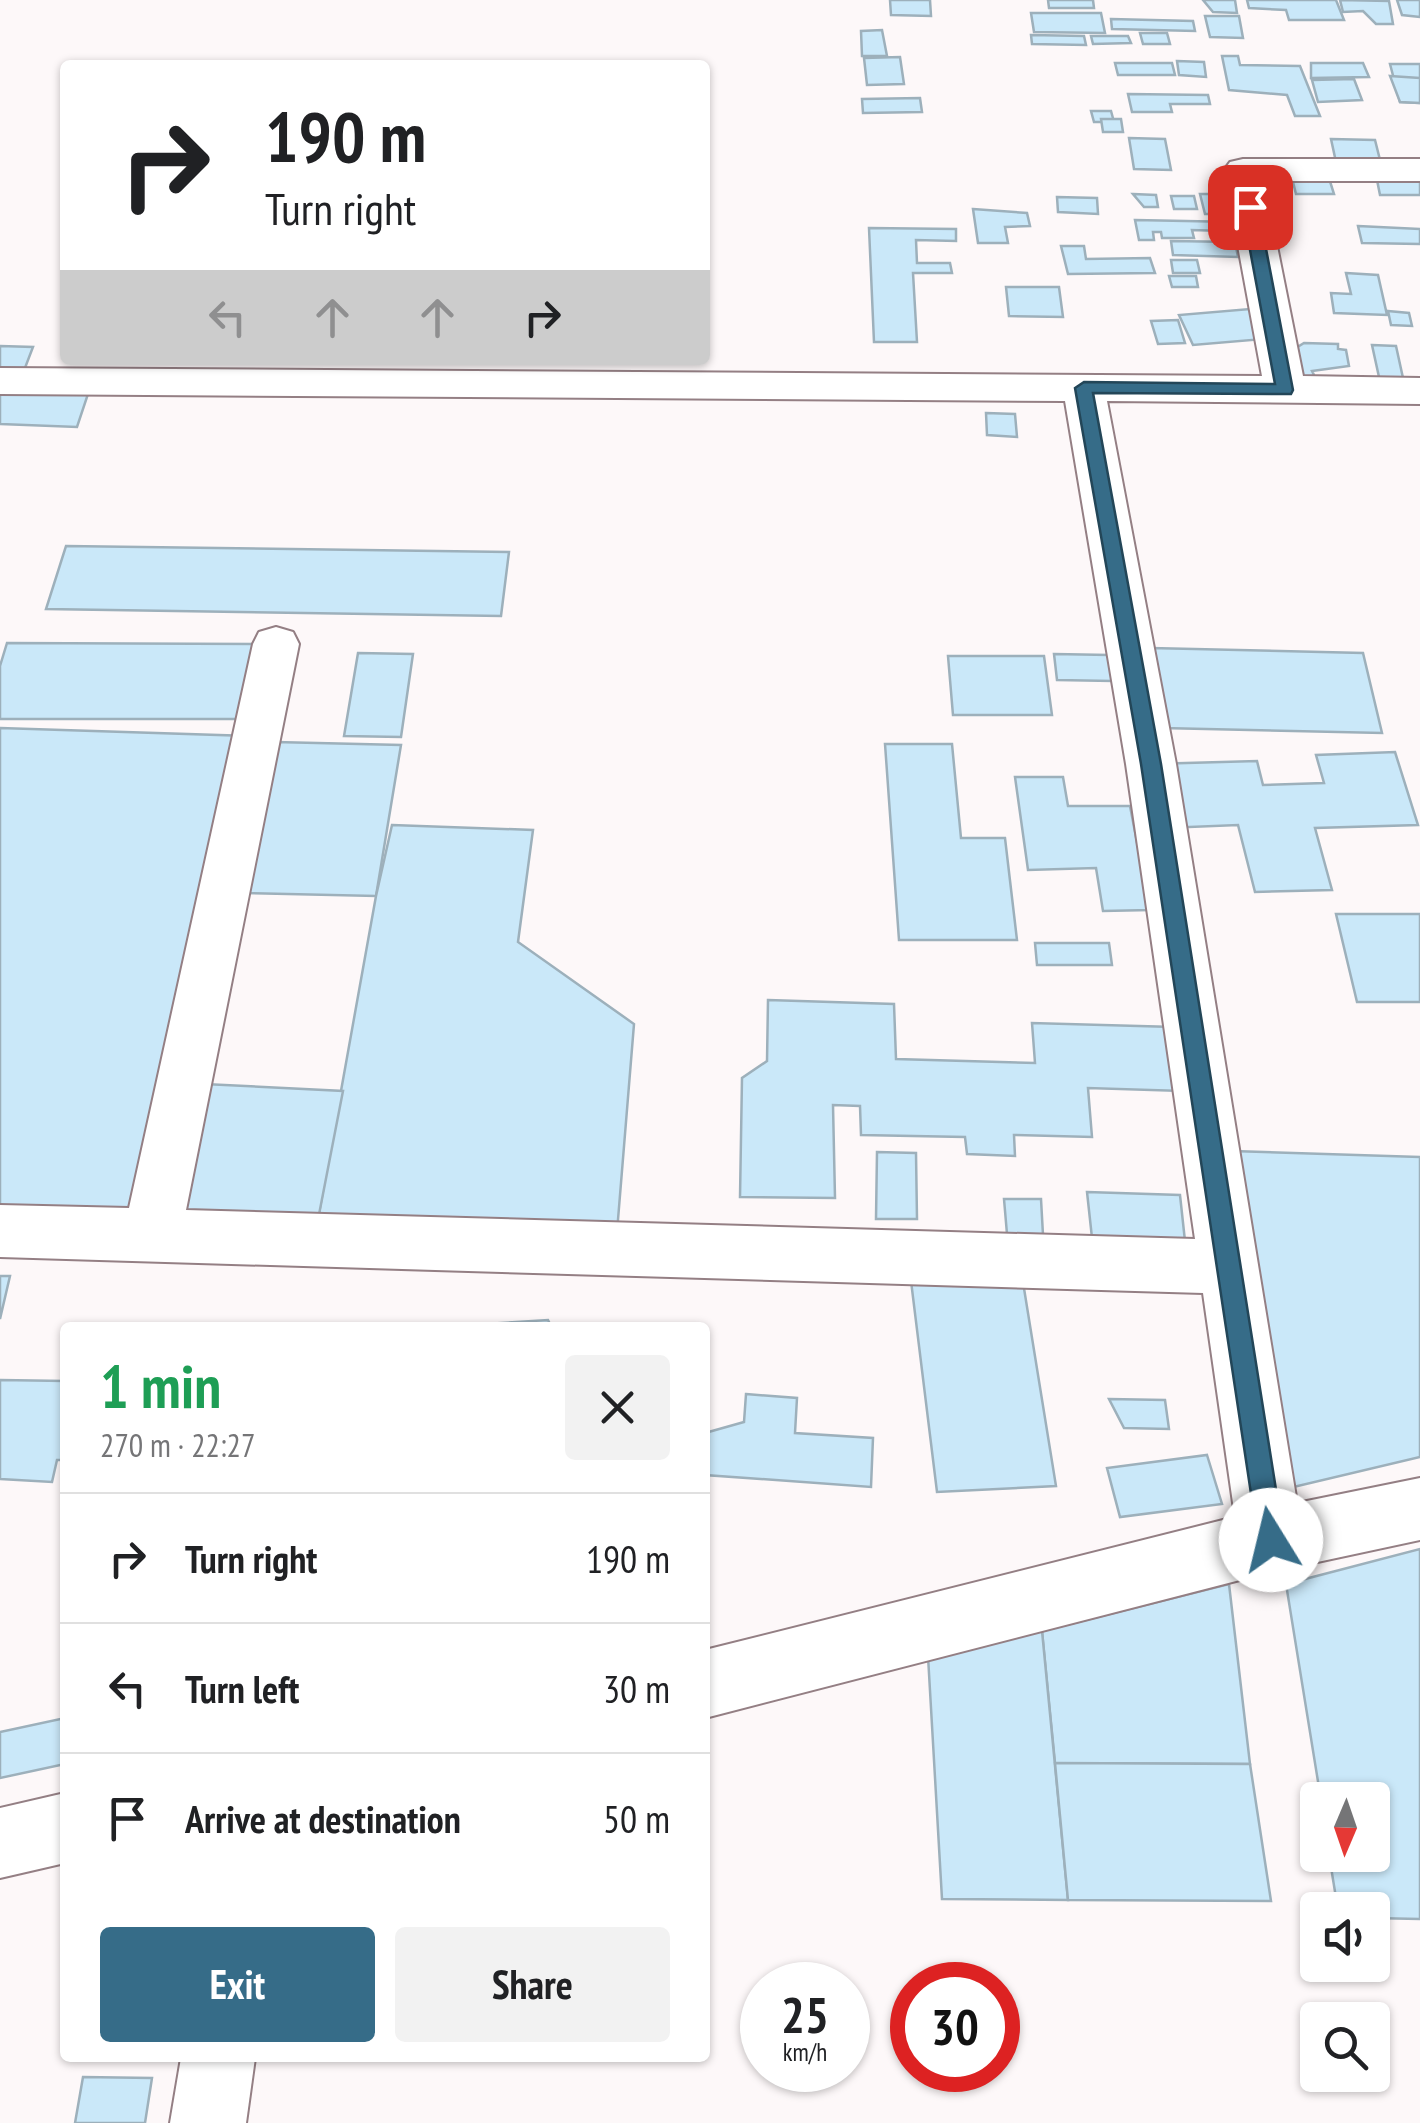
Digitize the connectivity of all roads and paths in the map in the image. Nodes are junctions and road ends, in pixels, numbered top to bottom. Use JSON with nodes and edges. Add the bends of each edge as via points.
{"nodes":[{"id":1,"x":1420,"y":170,"type":"edge"},
{"id":2,"x":0,"y":381,"type":"edge"},
{"id":3,"x":1084,"y":388,"type":"junction"},
{"id":4,"x":1284,"y":390,"type":"junction"},
{"id":5,"x":1420,"y":392,"type":"edge"},
{"id":6,"x":276,"y":644,"type":"dead end"},
{"id":7,"x":0,"y":1232,"type":"edge"},
{"id":8,"x":152,"y":1236,"type":"junction"},
{"id":9,"x":1226,"y":1267,"type":"junction"},
{"id":10,"x":1420,"y":1509,"type":"edge"},
{"id":11,"x":1271,"y":1540,"type":"junction"},
{"id":12,"x":710,"y":1683,"type":"edge"},
{"id":13,"x":60,"y":1829,"type":"edge"},
{"id":14,"x":0,"y":1843,"type":"edge"},
{"id":15,"x":217,"y":2062,"type":"edge"},
{"id":16,"x":208,"y":2123,"type":"edge"}],
"edges":[{"from":1,"to":4,"type":"street","via":[[1243,170]]},
{"from":2,"to":3,"type":"street"},
{"from":3,"to":4,"type":"street"},
{"from":3,"to":9,"type":"street","via":[[1151,764]]},
{"from":4,"to":5,"type":"street"},
{"from":6,"to":8,"type":"street"},
{"from":7,"to":8,"type":"street"},
{"from":8,"to":9,"type":"street"},
{"from":9,"to":11,"type":"street"},
{"from":10,"to":11,"type":"street"},
{"from":11,"to":12,"type":"street"},
{"from":13,"to":14,"type":"street"},
{"from":15,"to":16,"type":"street"}]}
